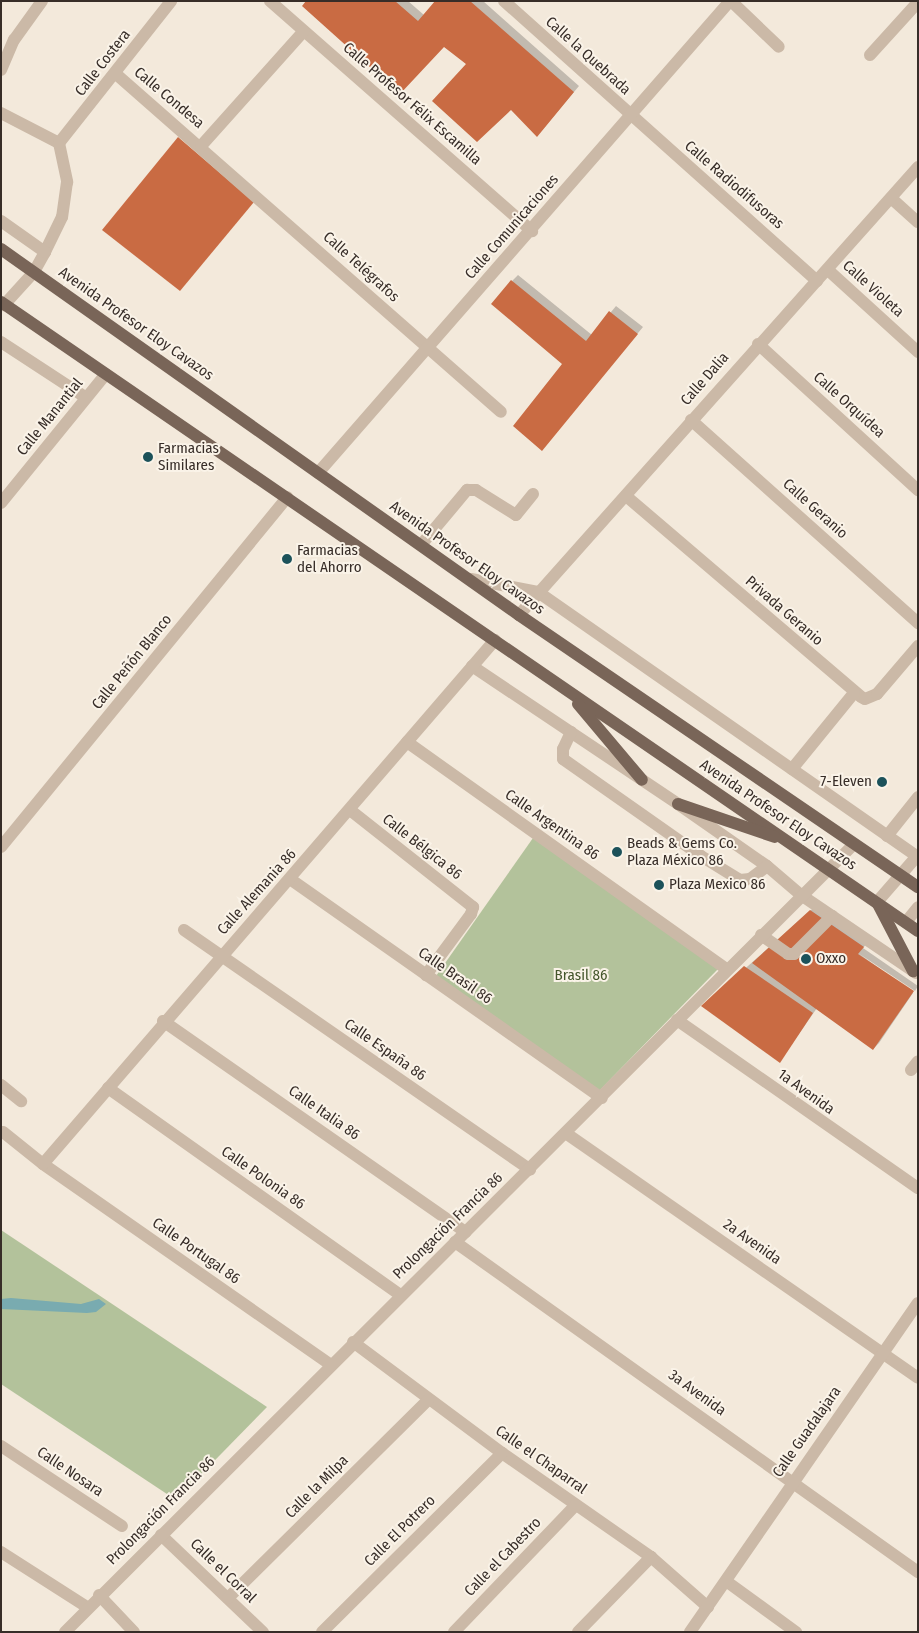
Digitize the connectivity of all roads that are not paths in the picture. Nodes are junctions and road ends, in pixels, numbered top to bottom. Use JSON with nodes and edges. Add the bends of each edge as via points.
{"nodes":[{"id":1,"x":42,"y":1,"type":"edge"},
{"id":2,"x":171,"y":1,"type":"edge"},
{"id":3,"x":270,"y":1,"type":"edge"},
{"id":4,"x":504,"y":1,"type":"edge"},
{"id":5,"x":730,"y":1,"type":"edge"},
{"id":6,"x":918,"y":2,"type":"edge"},
{"id":7,"x":304,"y":31,"type":"junction"},
{"id":8,"x":779,"y":47,"type":"dead end"},
{"id":9,"x":870,"y":55,"type":"dead end"},
{"id":10,"x":1,"y":70,"type":"edge"},
{"id":11,"x":116,"y":74,"type":"junction"},
{"id":12,"x":1,"y":113,"type":"edge"},
{"id":13,"x":628,"y":114,"type":"junction"},
{"id":14,"x":59,"y":143,"type":"junction"},
{"id":15,"x":201,"y":146,"type":"junction"},
{"id":16,"x":918,"y":167,"type":"edge"},
{"id":17,"x":891,"y":198,"type":"junction"},
{"id":18,"x":1,"y":221,"type":"edge"},
{"id":19,"x":918,"y":222,"type":"edge"},
{"id":20,"x":532,"y":231,"type":"junction"},
{"id":21,"x":1,"y":249,"type":"edge"},
{"id":22,"x":45,"y":252,"type":"junction"},
{"id":23,"x":828,"y":270,"type":"junction"},
{"id":24,"x":34,"y":272,"type":"junction"},
{"id":25,"x":817,"y":281,"type":"junction"},
{"id":26,"x":3,"y":303,"type":"edge"},
{"id":27,"x":1,"y":342,"type":"edge"},
{"id":28,"x":758,"y":344,"type":"junction"},
{"id":29,"x":427,"y":347,"type":"junction"},
{"id":30,"x":918,"y":352,"type":"edge"},
{"id":31,"x":106,"y":374,"type":"junction"},
{"id":32,"x":85,"y":397,"type":"junction"},
{"id":33,"x":501,"y":412,"type":"dead end"},
{"id":34,"x":691,"y":420,"type":"junction"},
{"id":35,"x":318,"y":473,"type":"junction"},
{"id":36,"x":6,"y":490,"type":"edge"},
{"id":37,"x":918,"y":490,"type":"edge"},
{"id":38,"x":533,"y":494,"type":"dead end"},
{"id":39,"x":626,"y":496,"type":"junction"},
{"id":40,"x":288,"y":497,"type":"junction"},
{"id":41,"x":1,"y":504,"type":"edge"},
{"id":42,"x":422,"y":545,"type":"junction"},
{"id":43,"x":471,"y":579,"type":"junction"},
{"id":44,"x":538,"y":592,"type":"junction"},
{"id":45,"x":519,"y":614,"type":"junction"},
{"id":46,"x":918,"y":623,"type":"edge"},
{"id":47,"x":495,"y":640,"type":"junction"},
{"id":48,"x":918,"y":646,"type":"edge"},
{"id":49,"x":472,"y":666,"type":"junction"},
{"id":50,"x":854,"y":693,"type":"junction"},
{"id":51,"x":570,"y":694,"type":"junction"},
{"id":52,"x":572,"y":732,"type":"junction"},
{"id":53,"x":407,"y":742,"type":"junction"},
{"id":54,"x":792,"y":769,"type":"junction"},
{"id":55,"x":642,"y":780,"type":"junction"},
{"id":56,"x":918,"y":796,"type":"edge"},
{"id":57,"x":678,"y":804,"type":"junction"},
{"id":58,"x":350,"y":810,"type":"junction"},
{"id":59,"x":887,"y":836,"type":"junction"},
{"id":60,"x":787,"y":841,"type":"junction"},
{"id":61,"x":854,"y":844,"type":"junction"},
{"id":62,"x":1,"y":846,"type":"edge"},
{"id":63,"x":917,"y":856,"type":"edge"},
{"id":64,"x":766,"y":866,"type":"junction"},
{"id":65,"x":829,"y":868,"type":"junction"},
{"id":66,"x":901,"y":876,"type":"junction"},
{"id":67,"x":290,"y":879,"type":"junction"},
{"id":68,"x":918,"y":887,"type":"edge"},
{"id":69,"x":801,"y":895,"type":"junction"},
{"id":70,"x":876,"y":902,"type":"junction"},
{"id":71,"x":918,"y":906,"type":"edge"},
{"id":72,"x":832,"y":916,"type":"junction"},
{"id":73,"x":906,"y":922,"type":"junction"},
{"id":74,"x":184,"y":930,"type":"dead end"},
{"id":75,"x":918,"y":931,"type":"edge"},
{"id":76,"x":761,"y":935,"type":"junction"},
{"id":77,"x":221,"y":956,"type":"junction"},
{"id":78,"x":726,"y":969,"type":"junction"},
{"id":79,"x":916,"y":973,"type":"edge"},
{"id":80,"x":426,"y":975,"type":"junction"},
{"id":81,"x":677,"y":1020,"type":"junction"},
{"id":82,"x":164,"y":1021,"type":"junction"},
{"id":83,"x":1,"y":1085,"type":"edge"},
{"id":84,"x":108,"y":1088,"type":"junction"},
{"id":85,"x":602,"y":1098,"type":"junction"},
{"id":86,"x":21,"y":1101,"type":"dead end"},
{"id":87,"x":3,"y":1132,"type":"dead end"},
{"id":88,"x":567,"y":1134,"type":"junction"},
{"id":89,"x":43,"y":1164,"type":"junction"},
{"id":90,"x":530,"y":1170,"type":"junction"},
{"id":91,"x":918,"y":1188,"type":"edge"},
{"id":92,"x":466,"y":1232,"type":"junction"},
{"id":93,"x":455,"y":1242,"type":"junction"},
{"id":94,"x":400,"y":1294,"type":"junction"},
{"id":95,"x":918,"y":1302,"type":"edge"},
{"id":96,"x":353,"y":1342,"type":"junction"},
{"id":97,"x":882,"y":1352,"type":"junction"},
{"id":98,"x":331,"y":1365,"type":"junction"},
{"id":99,"x":918,"y":1378,"type":"edge"},
{"id":100,"x":428,"y":1400,"type":"junction"},
{"id":101,"x":1,"y":1446,"type":"edge"},
{"id":102,"x":502,"y":1453,"type":"junction"},
{"id":103,"x":792,"y":1481,"type":"junction"},
{"id":104,"x":576,"y":1505,"type":"junction"},
{"id":105,"x":122,"y":1526,"type":"dead end"},
{"id":106,"x":161,"y":1534,"type":"junction"},
{"id":107,"x":1,"y":1552,"type":"edge"},
{"id":108,"x":651,"y":1557,"type":"junction"},
{"id":109,"x":918,"y":1572,"type":"edge"},
{"id":110,"x":726,"y":1581,"type":"junction"},
{"id":111,"x":99,"y":1595,"type":"junction"},
{"id":112,"x":228,"y":1598,"type":"junction"},
{"id":113,"x":87,"y":1607,"type":"junction"},
{"id":114,"x":708,"y":1607,"type":"junction"},
{"id":115,"x":65,"y":1632,"type":"edge"},
{"id":116,"x":134,"y":1632,"type":"edge"},
{"id":117,"x":263,"y":1632,"type":"edge"},
{"id":118,"x":322,"y":1632,"type":"edge"},
{"id":119,"x":454,"y":1632,"type":"edge"},
{"id":120,"x":578,"y":1632,"type":"edge"},
{"id":121,"x":690,"y":1632,"type":"edge"},
{"id":122,"x":796,"y":1632,"type":"edge"}],
"edges":[{"from":1,"to":10,"type":"street","via":[[14,40]]},
{"from":2,"to":11,"type":"street","name":"Calle Costera"},
{"from":3,"to":7,"type":"street","name":"Calle Profesor Félix Escamilla"},
{"from":4,"to":13,"type":"street","name":"Calle la Quebrada"},
{"from":5,"to":8,"type":"street"},
{"from":5,"to":13,"type":"street","name":"Calle Comunicaciones"},
{"from":6,"to":9,"type":"street"},
{"from":7,"to":15,"type":"street"},
{"from":7,"to":20,"type":"street","name":"Calle Profesor Félix Escamilla"},
{"from":11,"to":14,"type":"street","name":"Calle Costera"},
{"from":11,"to":15,"type":"street","name":"Calle Condesa"},
{"from":12,"to":14,"type":"street"},
{"from":13,"to":20,"type":"street","name":"Calle Comunicaciones"},
{"from":13,"to":25,"type":"street","name":"Calle Radiodifusoras"},
{"from":14,"to":22,"type":"street","via":[[65,166],[67,197],[62,217]]},
{"from":15,"to":29,"type":"street","name":"Calle Telégrafos"},
{"from":16,"to":17,"type":"street","name":"Calle Dalia"},
{"from":17,"to":19,"type":"street"},
{"from":17,"to":23,"type":"street","name":"Calle Dalia"},
{"from":18,"to":22,"type":"street"},
{"from":20,"to":29,"type":"street","name":"Calle Comunicaciones"},
{"from":21,"to":24,"type":"main road","name":"Avenida Profesor Eloy Cavazos"},
{"from":22,"to":24,"type":"street"},
{"from":23,"to":25,"type":"street","name":"Calle Dalia"},
{"from":23,"to":30,"type":"street","name":"Calle Violeta"},
{"from":24,"to":26,"type":"street"},
{"from":24,"to":35,"type":"main road","name":"Avenida Profesor Eloy Cavazos"},
{"from":25,"to":28,"type":"street","name":"Calle Dalia"},
{"from":26,"to":31,"type":"main road","name":"Avenida Profesor Eloy Cavazos"},
{"from":27,"to":32,"type":"street"},
{"from":28,"to":34,"type":"street","name":"Calle Dalia"},
{"from":28,"to":37,"type":"street","name":"Calle Orquídea"},
{"from":29,"to":33,"type":"street","name":"Calle Telégrafos"},
{"from":29,"to":35,"type":"street","name":"Calle Comunicaciones"},
{"from":31,"to":32,"type":"street","name":"Calle Manantial"},
{"from":31,"to":40,"type":"main road","name":"Avenida Profesor Eloy Cavazos"},
{"from":32,"to":36,"type":"street","name":"Calle Manantial"},
{"from":34,"to":39,"type":"street","name":"Calle Dalia"},
{"from":34,"to":46,"type":"street","name":"Calle Geranio"},
{"from":35,"to":42,"type":"main road","name":"Avenida Profesor Eloy Cavazos"},
{"from":36,"to":41,"type":"street","name":"Calle Manantial"},
{"from":38,"to":42,"type":"street","via":[[516,515],[476,490],[467,490]]},
{"from":39,"to":44,"type":"street","name":"Calle Dalia"},
{"from":39,"to":50,"type":"street","name":"Privada Geranio"},
{"from":40,"to":47,"type":"main road","name":"Avenida Profesor Eloy Cavazos"},
{"from":40,"to":62,"type":"street","name":"Calle Peñón Blanco"},
{"from":42,"to":43,"type":"main road","name":"Avenida Profesor Eloy Cavazos"},
{"from":43,"to":44,"type":"street"},
{"from":43,"to":45,"type":"main road","name":"Avenida Profesor Eloy Cavazos"},
{"from":44,"to":45,"type":"street","name":"Calle Dalia"},
{"from":44,"to":54,"type":"street"},
{"from":45,"to":61,"type":"main road","name":"Avenida Profesor Eloy Cavazos"},
{"from":47,"to":49,"type":"street","name":"Calle Alemania 86"},
{"from":47,"to":51,"type":"main road","name":"Avenida Profesor Eloy Cavazos"},
{"from":48,"to":50,"type":"street","via":[[877,694],[866,699]]},
{"from":49,"to":52,"type":"street"},
{"from":49,"to":53,"type":"street","name":"Calle Alemania 86"},
{"from":50,"to":54,"type":"street"},
{"from":51,"to":55,"type":"main road"},
{"from":51,"to":60,"type":"main road","name":"Avenida Profesor Eloy Cavazos"},
{"from":52,"to":55,"type":"street"},
{"from":52,"to":64,"type":"street","via":[[563,749],[563,759],[701,856],[740,880],[750,879]]},
{"from":53,"to":58,"type":"street","name":"Calle Alemania 86"},
{"from":53,"to":78,"type":"street","name":"Calle Argentina 86"},
{"from":54,"to":59,"type":"street"},
{"from":55,"to":57,"type":"street"},
{"from":56,"to":59,"type":"street"},
{"from":57,"to":60,"type":"main road"},
{"from":57,"to":64,"type":"street"},
{"from":58,"to":67,"type":"street","name":"Calle Alemania 86"},
{"from":58,"to":80,"type":"street","name":"Calle Bélgica 86","via":[[474,909]]},
{"from":59,"to":63,"type":"street"},
{"from":60,"to":65,"type":"main road","name":"Avenida Profesor Eloy Cavazos"},
{"from":61,"to":65,"type":"street","name":"Prolongación Francia 86"},
{"from":61,"to":66,"type":"main road","name":"Avenida Profesor Eloy Cavazos"},
{"from":63,"to":66,"type":"street"},
{"from":64,"to":69,"type":"street"},
{"from":65,"to":69,"type":"street","name":"Prolongación Francia 86"},
{"from":65,"to":70,"type":"main road","name":"Avenida Profesor Eloy Cavazos"},
{"from":66,"to":68,"type":"main road","name":"Avenida Profesor Eloy Cavazos"},
{"from":66,"to":70,"type":"street"},
{"from":67,"to":77,"type":"street","name":"Calle Alemania 86"},
{"from":67,"to":80,"type":"street","name":"Calle Brasil 86"},
{"from":69,"to":72,"type":"street"},
{"from":69,"to":76,"type":"street","name":"Prolongación Francia 86"},
{"from":70,"to":73,"type":"main road","name":"Avenida Profesor Eloy Cavazos"},
{"from":70,"to":79,"type":"main road"},
{"from":71,"to":73,"type":"street"},
{"from":72,"to":76,"type":"street","via":[[794,954]]},
{"from":72,"to":79,"type":"street"},
{"from":73,"to":75,"type":"main road","name":"Avenida Profesor Eloy Cavazos"},
{"from":74,"to":77,"type":"street","name":"Calle España 86"},
{"from":76,"to":78,"type":"street","name":"Prolongación Francia 86"},
{"from":77,"to":82,"type":"street","name":"Calle Alemania 86"},
{"from":77,"to":90,"type":"street","name":"Calle España 86"},
{"from":78,"to":81,"type":"street","name":"Prolongación Francia 86"},
{"from":80,"to":85,"type":"street","name":"Calle Brasil 86"},
{"from":81,"to":85,"type":"street","name":"Prolongación Francia 86"},
{"from":81,"to":91,"type":"street","name":"1a Avenida"},
{"from":82,"to":84,"type":"street","name":"Calle Alemania 86"},
{"from":82,"to":92,"type":"street","name":"Calle Italia 86"},
{"from":83,"to":86,"type":"street"},
{"from":84,"to":89,"type":"street","name":"Calle Alemania 86"},
{"from":84,"to":94,"type":"street","name":"Calle Polonia 86"},
{"from":85,"to":88,"type":"street","name":"Prolongación Francia 86"},
{"from":87,"to":89,"type":"street","name":"Calle Portugal 86"},
{"from":88,"to":90,"type":"street","name":"Prolongación Francia 86"},
{"from":88,"to":97,"type":"street","name":"2a Avenida"},
{"from":89,"to":98,"type":"street","name":"Calle Portugal 86"},
{"from":90,"to":92,"type":"street","name":"Prolongación Francia 86"},
{"from":92,"to":93,"type":"street","name":"Prolongación Francia 86"},
{"from":93,"to":94,"type":"street","name":"Prolongación Francia 86"},
{"from":93,"to":103,"type":"street","name":"3a Avenida"},
{"from":94,"to":96,"type":"street","name":"Prolongación Francia 86"},
{"from":95,"to":97,"type":"street","name":"Calle Guadalajara"},
{"from":96,"to":98,"type":"street","name":"Prolongación Francia 86"},
{"from":96,"to":100,"type":"street","name":"Calle el Chaparral"},
{"from":97,"to":99,"type":"street","name":"2a Avenida"},
{"from":97,"to":103,"type":"street","name":"Calle Guadalajara"},
{"from":98,"to":106,"type":"street","name":"Prolongación Francia 86"},
{"from":100,"to":102,"type":"street","name":"Calle el Chaparral"},
{"from":100,"to":112,"type":"street","name":"Calle la Milpa"},
{"from":101,"to":105,"type":"street","name":"Calle Nosara"},
{"from":102,"to":104,"type":"street","name":"Calle el Chaparral"},
{"from":102,"to":118,"type":"street","name":"Calle El Potrero"},
{"from":103,"to":109,"type":"street","name":"3a Avenida"},
{"from":103,"to":110,"type":"street","name":"Calle Guadalajara"},
{"from":104,"to":108,"type":"street","name":"Calle el Chaparral"},
{"from":104,"to":119,"type":"street","name":"Calle el Cabestro"},
{"from":106,"to":111,"type":"street","name":"Prolongación Francia 86"},
{"from":106,"to":112,"type":"street","name":"Calle el Corral"},
{"from":107,"to":113,"type":"street"},
{"from":108,"to":114,"type":"street","name":"Calle el Chaparral"},
{"from":108,"to":120,"type":"street"},
{"from":110,"to":114,"type":"street","name":"Calle Guadalajara"},
{"from":110,"to":122,"type":"street"},
{"from":111,"to":113,"type":"street","name":"Prolongación Francia 86"},
{"from":111,"to":116,"type":"street"},
{"from":112,"to":117,"type":"street","name":"Calle el Corral"},
{"from":113,"to":115,"type":"street","name":"Prolongación Francia 86"},
{"from":114,"to":121,"type":"street","name":"Calle Guadalajara"}]}
